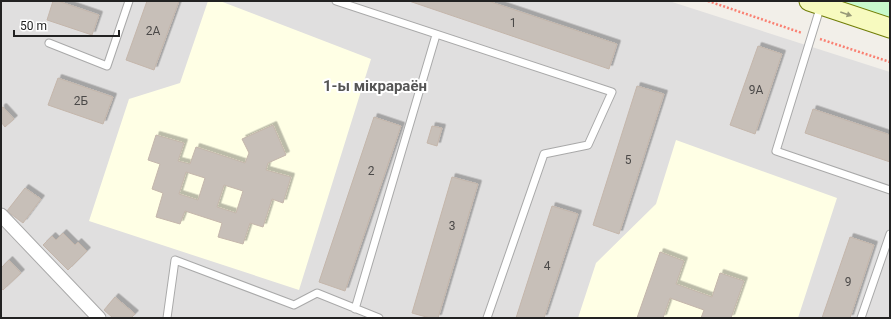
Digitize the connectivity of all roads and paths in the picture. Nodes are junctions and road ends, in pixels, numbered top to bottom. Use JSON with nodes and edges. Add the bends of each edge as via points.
{"nodes":[{"id":1,"x":129,"y":1,"type":"edge"},
{"id":2,"x":336,"y":1,"type":"edge"},
{"id":3,"x":708,"y":1,"type":"edge"},
{"id":4,"x":815,"y":3,"type":"edge"},
{"id":5,"x":890,"y":28,"type":"edge"},
{"id":6,"x":436,"y":34,"type":"junction"},
{"id":7,"x":812,"y":36,"type":"junction"},
{"id":8,"x":49,"y":43,"type":"dead end"},
{"id":9,"x":890,"y":62,"type":"edge"},
{"id":10,"x":890,"y":190,"type":"edge"},
{"id":11,"x":1,"y":215,"type":"edge"},
{"id":12,"x":890,"y":234,"type":"edge"},
{"id":13,"x":355,"y":309,"type":"junction"},
{"id":14,"x":99,"y":318,"type":"edge"},
{"id":15,"x":167,"y":318,"type":"edge"},
{"id":16,"x":379,"y":318,"type":"edge"},
{"id":17,"x":488,"y":318,"type":"edge"},
{"id":18,"x":861,"y":318,"type":"edge"}],
"edges":[{"from":1,"to":8,"type":"lane","via":[[107,66]]},
{"from":2,"to":6,"type":"lane"},
{"from":3,"to":7,"type":"path"},
{"from":4,"to":5,"type":"main road","one_way":true},
{"from":4,"to":7,"type":"lane"},
{"from":6,"to":13,"type":"lane"},
{"from":6,"to":17,"type":"lane","via":[[612,92],[588,145],[544,154]]},
{"from":7,"to":9,"type":"path"},
{"from":7,"to":10,"type":"lane","via":[[776,151]]},
{"from":11,"to":14,"type":"street"},
{"from":12,"to":18,"type":"lane"},
{"from":13,"to":15,"type":"lane","via":[[317,293],[294,305],[175,260]]},
{"from":13,"to":16,"type":"lane"}]}
